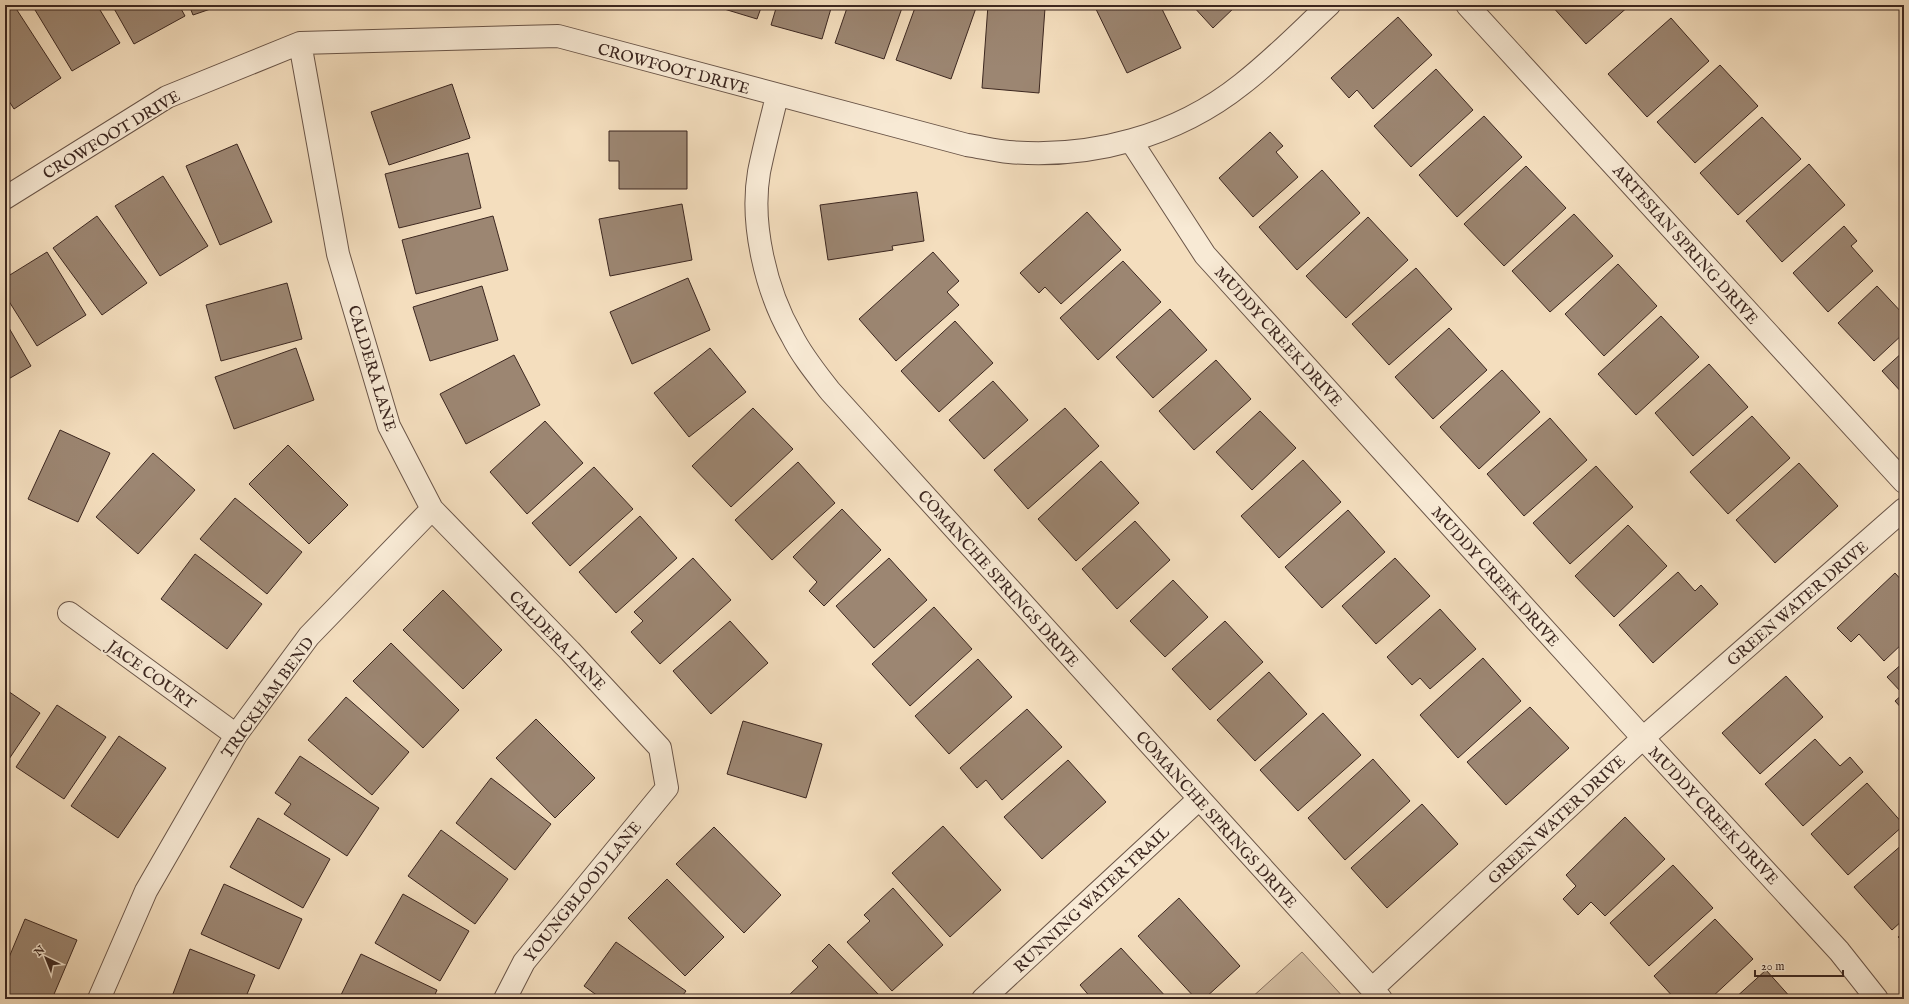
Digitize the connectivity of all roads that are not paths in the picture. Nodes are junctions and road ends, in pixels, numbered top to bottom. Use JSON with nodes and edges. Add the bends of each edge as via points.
{"nodes":[{"id":1,"x":1329,"y":5,"type":"edge"},
{"id":2,"x":1467,"y":5,"type":"edge"},
{"id":3,"x":300,"y":43,"type":"junction"},
{"id":4,"x":776,"y":96,"type":"junction"},
{"id":5,"x":1130,"y":141,"type":"junction"},
{"id":6,"x":5,"y":198,"type":"edge"},
{"id":7,"x":1904,"y":482,"type":"edge"},
{"id":8,"x":432,"y":509,"type":"junction"},
{"id":9,"x":1904,"y":509,"type":"edge"},
{"id":10,"x":68,"y":613,"type":"dead end"},
{"id":11,"x":236,"y":735,"type":"junction"},
{"id":12,"x":1643,"y":738,"type":"junction"},
{"id":13,"x":667,"y":788,"type":"joint"},
{"id":14,"x":1199,"y":799,"type":"junction"},
{"id":15,"x":1377,"y":994,"type":"edge"},
{"id":16,"x":99,"y":999,"type":"edge"},
{"id":17,"x":505,"y":999,"type":"edge"},
{"id":18,"x":983,"y":999,"type":"edge"},
{"id":19,"x":1877,"y":999,"type":"edge"}],
"edges":[{"from":1,"to":5,"type":"street","name":"CROWFOOT DRIVE","via":[[1268,63],[1209,107],[1174,126]]},
{"from":2,"to":7,"type":"street","name":"ARTESIAN SPRING DRIVE"},
{"from":3,"to":4,"type":"street","name":"CROWFOOT DRIVE","via":[[558,36]]},
{"from":3,"to":6,"type":"street","name":"CROWFOOT DRIVE","via":[[167,97]]},
{"from":3,"to":8,"type":"street","name":"CALDERA LANE","via":[[338,254],[389,426]]},
{"from":4,"to":5,"type":"street","name":"CROWFOOT DRIVE","via":[[967,145],[1008,152],[1048,153]]},
{"from":4,"to":14,"type":"street","name":"COMANCHE SPRINGS DRIVE","via":[[759,173],[756,210],[767,274],[776,303],[791,336],[830,391]]},
{"from":5,"to":12,"type":"street","name":"MUDDY CREEK DRIVE","via":[[1205,254]]},
{"from":8,"to":11,"type":"street","name":"TRICKHAM BEND","via":[[310,636]]},
{"from":8,"to":13,"type":"street","name":"CALDERA LANE","via":[[660,748]]},
{"from":9,"to":12,"type":"street","name":"GREEN WATER DRIVE"},
{"from":10,"to":11,"type":"street","name":"JACE COURT"},
{"from":11,"to":16,"type":"street","name":"TRICKHAM BEND","via":[[146,891]]},
{"from":12,"to":15,"type":"street","name":"GREEN WATER DRIVE"},
{"from":12,"to":19,"type":"street","name":"MUDDY CREEK DRIVE","via":[[1839,951]]},
{"from":13,"to":17,"type":"street","name":"YOUNGBLOOD LANE","via":[[524,962]]},
{"from":14,"to":15,"type":"street","name":"COMANCHE SPRINGS DRIVE"},
{"from":14,"to":18,"type":"street","name":"RUNNING WATER TRAIL"}]}
